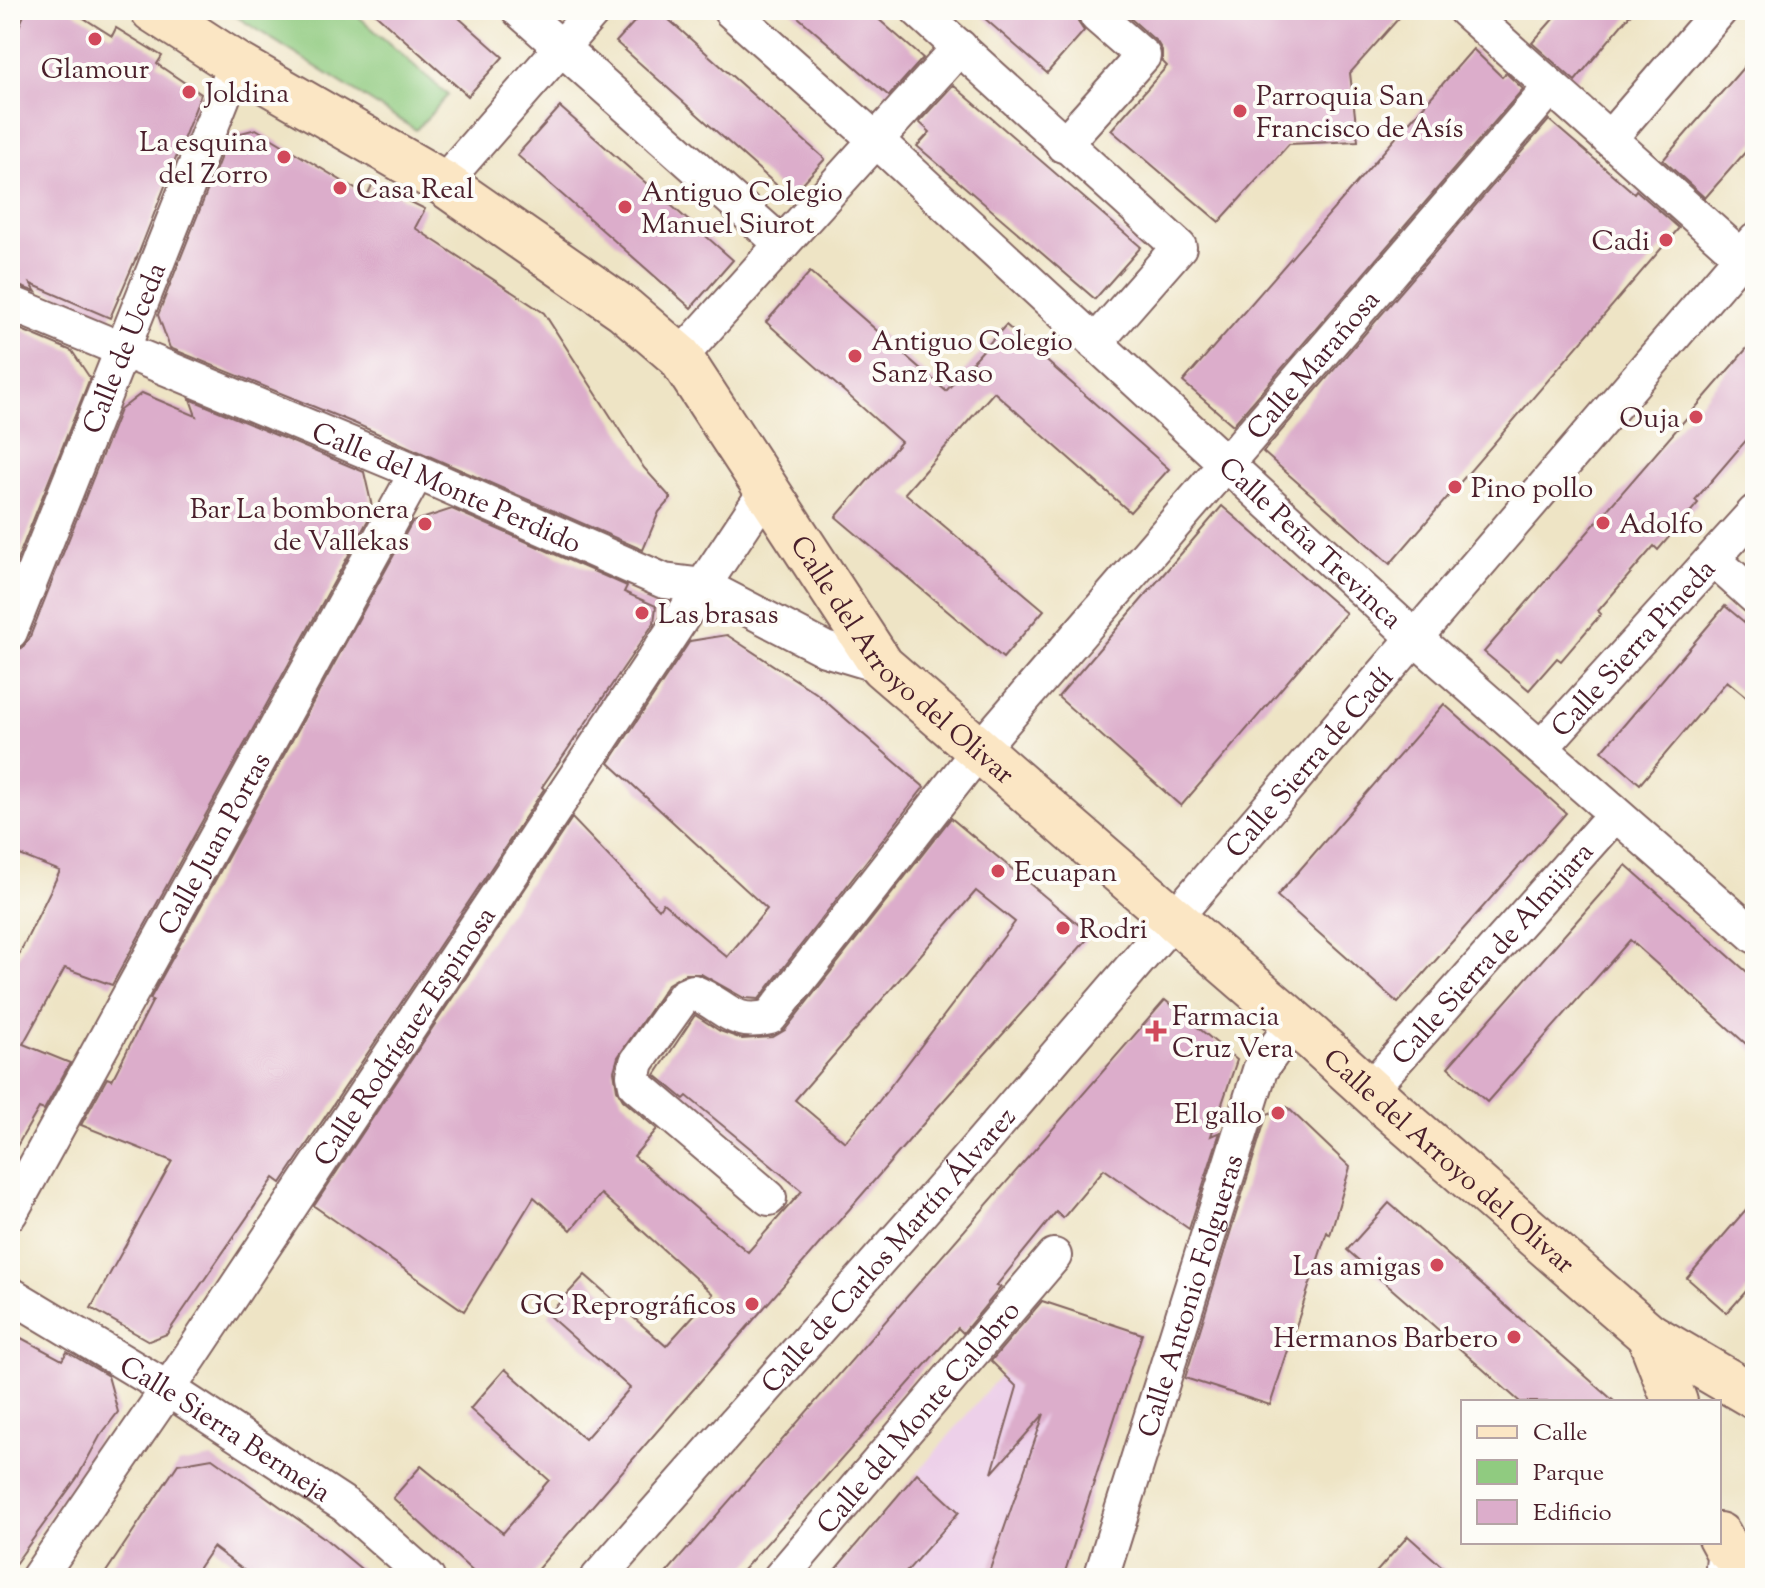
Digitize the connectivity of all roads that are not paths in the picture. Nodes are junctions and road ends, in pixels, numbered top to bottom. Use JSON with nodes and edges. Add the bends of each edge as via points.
{"nodes":[{"id":1,"x":153,"y":10,"type":"edge"},
{"id":2,"x":519,"y":10,"type":"edge"},
{"id":3,"x":594,"y":10,"type":"edge"},
{"id":4,"x":730,"y":10,"type":"edge"},
{"id":5,"x":918,"y":10,"type":"edge"},
{"id":6,"x":1465,"y":10,"type":"edge"},
{"id":7,"x":1720,"y":10,"type":"edge"},
{"id":8,"x":1097,"y":16,"type":"dead end"},
{"id":9,"x":561,"y":47,"type":"junction"},
{"id":10,"x":960,"y":47,"type":"junction"},
{"id":11,"x":236,"y":64,"type":"junction"},
{"id":12,"x":1551,"y":87,"type":"junction"},
{"id":13,"x":1609,"y":139,"type":"junction"},
{"id":14,"x":876,"y":140,"type":"junction"},
{"id":15,"x":1063,"y":145,"type":"junction"},
{"id":16,"x":443,"y":183,"type":"junction"},
{"id":17,"x":782,"y":244,"type":"junction"},
{"id":18,"x":1750,"y":255,"type":"edge"},
{"id":19,"x":10,"y":303,"type":"edge"},
{"id":20,"x":1095,"y":343,"type":"junction"},
{"id":21,"x":122,"y":349,"type":"junction"},
{"id":22,"x":680,"y":357,"type":"junction"},
{"id":23,"x":1225,"y":464,"type":"junction"},
{"id":24,"x":417,"y":472,"type":"junction"},
{"id":25,"x":766,"y":491,"type":"junction"},
{"id":26,"x":1755,"y":512,"type":"edge"},
{"id":27,"x":1714,"y":560,"type":"junction"},
{"id":28,"x":704,"y":586,"type":"junction"},
{"id":29,"x":1755,"y":597,"type":"edge"},
{"id":30,"x":10,"y":632,"type":"edge"},
{"id":31,"x":1415,"y":638,"type":"junction"},
{"id":32,"x":882,"y":666,"type":"junction"},
{"id":33,"x":1541,"y":748,"type":"junction"},
{"id":34,"x":980,"y":749,"type":"junction"},
{"id":35,"x":1615,"y":814,"type":"junction"},
{"id":36,"x":1172,"y":918,"type":"junction"},
{"id":37,"x":1755,"y":936,"type":"edge"},
{"id":38,"x":1294,"y":1022,"type":"junction"},
{"id":39,"x":1369,"y":1090,"type":"junction"},
{"id":40,"x":769,"y":1198,"type":"dead end"},
{"id":41,"x":10,"y":1213,"type":"edge"},
{"id":42,"x":1054,"y":1256,"type":"dead end"},
{"id":43,"x":10,"y":1294,"type":"edge"},
{"id":44,"x":1649,"y":1335,"type":"junction"},
{"id":45,"x":168,"y":1389,"type":"junction"},
{"id":46,"x":1674,"y":1400,"type":"edge"},
{"id":47,"x":1741,"y":1401,"type":"edge"},
{"id":48,"x":38,"y":1578,"type":"edge"},
{"id":49,"x":427,"y":1578,"type":"edge"},
{"id":50,"x":598,"y":1578,"type":"edge"},
{"id":51,"x":780,"y":1578,"type":"edge"},
{"id":52,"x":1101,"y":1578,"type":"edge"}],
"edges":[{"from":1,"to":11,"type":"street","name":"Calle del Arroyo del Olivar"},
{"from":2,"to":9,"type":"street"},
{"from":3,"to":9,"type":"street"},
{"from":4,"to":14,"type":"street","name":"Calle Peña Trevinca"},
{"from":5,"to":10,"type":"street"},
{"from":6,"to":12,"type":"street"},
{"from":7,"to":13,"type":"street"},
{"from":8,"to":15,"type":"street","via":[[1143,56]]},
{"from":9,"to":16,"type":"street"},
{"from":9,"to":17,"type":"street"},
{"from":10,"to":14,"type":"street"},
{"from":10,"to":15,"type":"street"},
{"from":11,"to":16,"type":"street","name":"Calle del Arroyo del Olivar"},
{"from":11,"to":21,"type":"street","name":"Calle de Uceda"},
{"from":12,"to":13,"type":"street"},
{"from":12,"to":23,"type":"street","name":"Calle Marañosa"},
{"from":13,"to":18,"type":"street"},
{"from":14,"to":17,"type":"street"},
{"from":14,"to":20,"type":"street","name":"Calle Peña Trevinca"},
{"from":15,"to":20,"type":"street","via":[[1179,247]]},
{"from":16,"to":22,"type":"street","name":"Calle del Arroyo del Olivar","via":[[624,309]]},
{"from":17,"to":22,"type":"street"},
{"from":18,"to":31,"type":"street","name":"Calle Sierra de Cadí"},
{"from":19,"to":21,"type":"street","name":"Calle del Monte Perdido"},
{"from":20,"to":23,"type":"street","name":"Calle Peña Trevinca"},
{"from":21,"to":24,"type":"street","name":"Calle del Monte Perdido"},
{"from":21,"to":30,"type":"street","name":"Calle de Uceda"},
{"from":22,"to":25,"type":"street","name":"Calle del Arroyo del Olivar"},
{"from":23,"to":31,"type":"street","name":"Calle Peña Trevinca"},
{"from":23,"to":34,"type":"street","name":"Calle Marañosa"},
{"from":24,"to":28,"type":"street","name":"Calle del Monte Perdido","via":[[664,581]]},
{"from":24,"to":41,"type":"street","name":"Calle Juan Portas"},
{"from":25,"to":28,"type":"street","name":"Calle Rodríguez Espinosa"},
{"from":25,"to":32,"type":"street","name":"Calle del Arroyo del Olivar"},
{"from":26,"to":27,"type":"street","name":"Calle Sierra Pineda"},
{"from":27,"to":29,"type":"street"},
{"from":27,"to":33,"type":"street","name":"Calle Sierra Pineda"},
{"from":28,"to":32,"type":"street","name":"Calle del Monte Perdido","via":[[825,649]]},
{"from":28,"to":45,"type":"street","name":"Calle Rodríguez Espinosa"},
{"from":31,"to":33,"type":"street","name":"Calle Peña Trevinca"},
{"from":31,"to":36,"type":"street","name":"Calle Sierra de Cadí"},
{"from":32,"to":34,"type":"street","name":"Calle del Arroyo del Olivar"},
{"from":33,"to":35,"type":"street","name":"Calle Peña Trevinca"},
{"from":34,"to":36,"type":"street","name":"Calle del Arroyo del Olivar"},
{"from":34,"to":40,"type":"street","name":"Calle Marañosa","via":[[770,1017],[738,1019],[693,992],[684,996],[637,1062],[636,1085]]},
{"from":35,"to":37,"type":"street","name":"Calle Peña Trevinca"},
{"from":35,"to":39,"type":"street","name":"Calle Sierra de Almijara"},
{"from":36,"to":38,"type":"street","name":"Calle del Arroyo del Olivar"},
{"from":36,"to":50,"type":"street","name":"Calle de Carlos Martín Álvarez","via":[[954,1175]]},
{"from":38,"to":39,"type":"street","name":"Calle del Arroyo del Olivar"},
{"from":38,"to":52,"type":"street","name":"Calle Antonio Folgueras","via":[[1260,1070]]},
{"from":39,"to":44,"type":"street","name":"Calle del Arroyo del Olivar"},
{"from":42,"to":51,"type":"street","name":"Calle del Monte Calobro"},
{"from":43,"to":45,"type":"street","name":"Calle Sierra Bermeja"},
{"from":44,"to":46,"type":"street","name":"Calle del Arroyo del Olivar"},
{"from":44,"to":47,"type":"street","name":"Calle del Arroyo del Olivar"},
{"from":45,"to":48,"type":"street","name":"Calle Rodríguez Espinosa"},
{"from":45,"to":49,"type":"street","name":"Calle Sierra Bermeja","via":[[345,1505]]}]}
